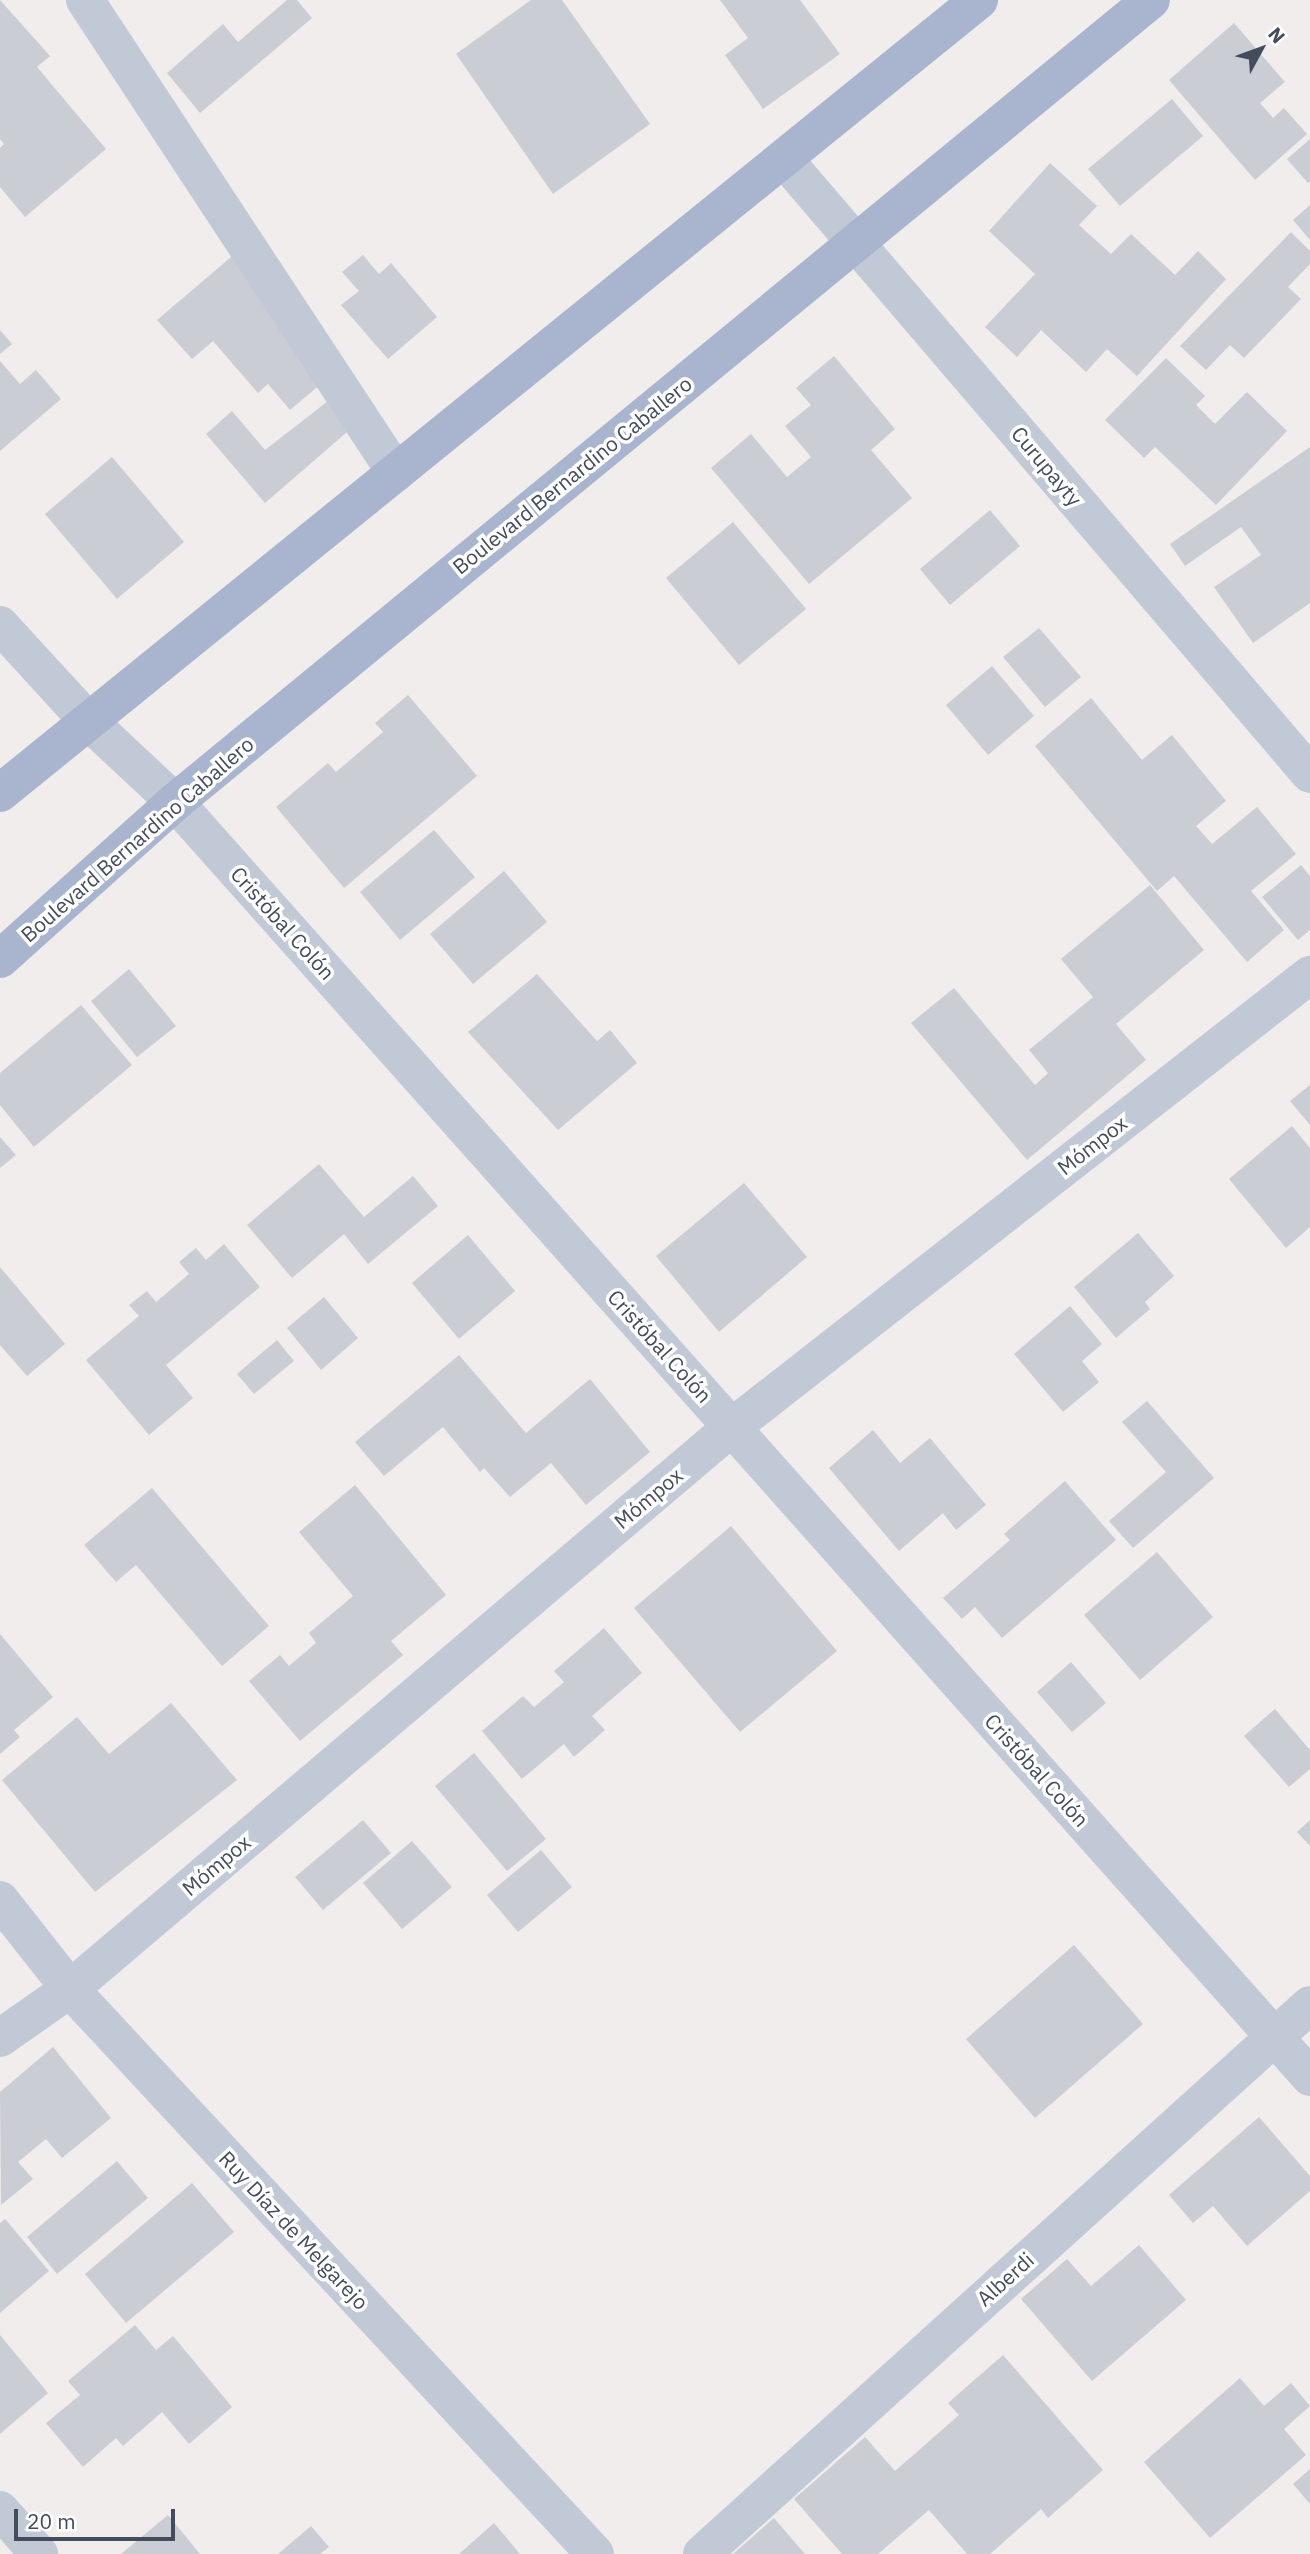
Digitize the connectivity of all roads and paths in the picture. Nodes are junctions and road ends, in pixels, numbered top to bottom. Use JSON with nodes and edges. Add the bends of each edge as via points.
{"nodes":[{"id":1,"x":85,"y":0,"type":"edge"},
{"id":2,"x":979,"y":0,"type":"edge"},
{"id":3,"x":1151,"y":0,"type":"edge"},
{"id":4,"x":784,"y":159,"type":"junction"},
{"id":5,"x":856,"y":242,"type":"junction"},
{"id":6,"x":396,"y":473,"type":"junction"},
{"id":7,"x":0,"y":625,"type":"edge"},
{"id":8,"x":88,"y":721,"type":"junction"},
{"id":9,"x":1310,"y":774,"type":"edge"},
{"id":10,"x":0,"y":793,"type":"edge"},
{"id":11,"x":175,"y":802,"type":"junction"},
{"id":12,"x":0,"y":959,"type":"edge"},
{"id":13,"x":1310,"y":975,"type":"edge"},
{"id":14,"x":732,"y":1427,"type":"junction"},
{"id":15,"x":0,"y":1900,"type":"edge"},
{"id":16,"x":70,"y":1989,"type":"junction"},
{"id":17,"x":1310,"y":2005,"type":"edge"},
{"id":18,"x":1273,"y":2036,"type":"junction"},
{"id":19,"x":0,"y":2038,"type":"edge"},
{"id":20,"x":1310,"y":2077,"type":"edge"},
{"id":21,"x":0,"y":2510,"type":"edge"},
{"id":22,"x":39,"y":2554,"type":"edge"},
{"id":23,"x":595,"y":2554,"type":"edge"},
{"id":24,"x":702,"y":2554,"type":"edge"}],
"edges":[{"from":1,"to":6,"type":"street"},
{"from":2,"to":4,"type":"main road"},
{"from":3,"to":5,"type":"main road","name":"Boulevard Bernardino Caballero"},
{"from":4,"to":5,"type":"street","name":"Curupayty"},
{"from":4,"to":6,"type":"main road"},
{"from":5,"to":9,"type":"street","name":"Curupayty"},
{"from":5,"to":11,"type":"main road","name":"Boulevard Bernardino Caballero"},
{"from":6,"to":8,"type":"main road"},
{"from":7,"to":8,"type":"street","name":"Cristóbal Colón"},
{"from":8,"to":10,"type":"main road"},
{"from":8,"to":11,"type":"street","name":"Cristóbal Colón"},
{"from":11,"to":12,"type":"main road","name":"Boulevard Bernardino Caballero"},
{"from":11,"to":14,"type":"street","name":"Cristóbal Colón"},
{"from":13,"to":14,"type":"street","name":"Mómpox"},
{"from":14,"to":16,"type":"street","name":"Mómpox"},
{"from":14,"to":18,"type":"street","name":"Cristóbal Colón"},
{"from":15,"to":16,"type":"street","name":"Ruy Díaz de Melgarejo"},
{"from":16,"to":19,"type":"street","name":"Mómpox"},
{"from":16,"to":23,"type":"street","name":"Ruy Díaz de Melgarejo"},
{"from":17,"to":18,"type":"street","name":"Alberdi"},
{"from":18,"to":20,"type":"street","name":"Cristóbal Colón"},
{"from":18,"to":24,"type":"street","name":"Alberdi"},
{"from":21,"to":22,"type":"street"}]}
